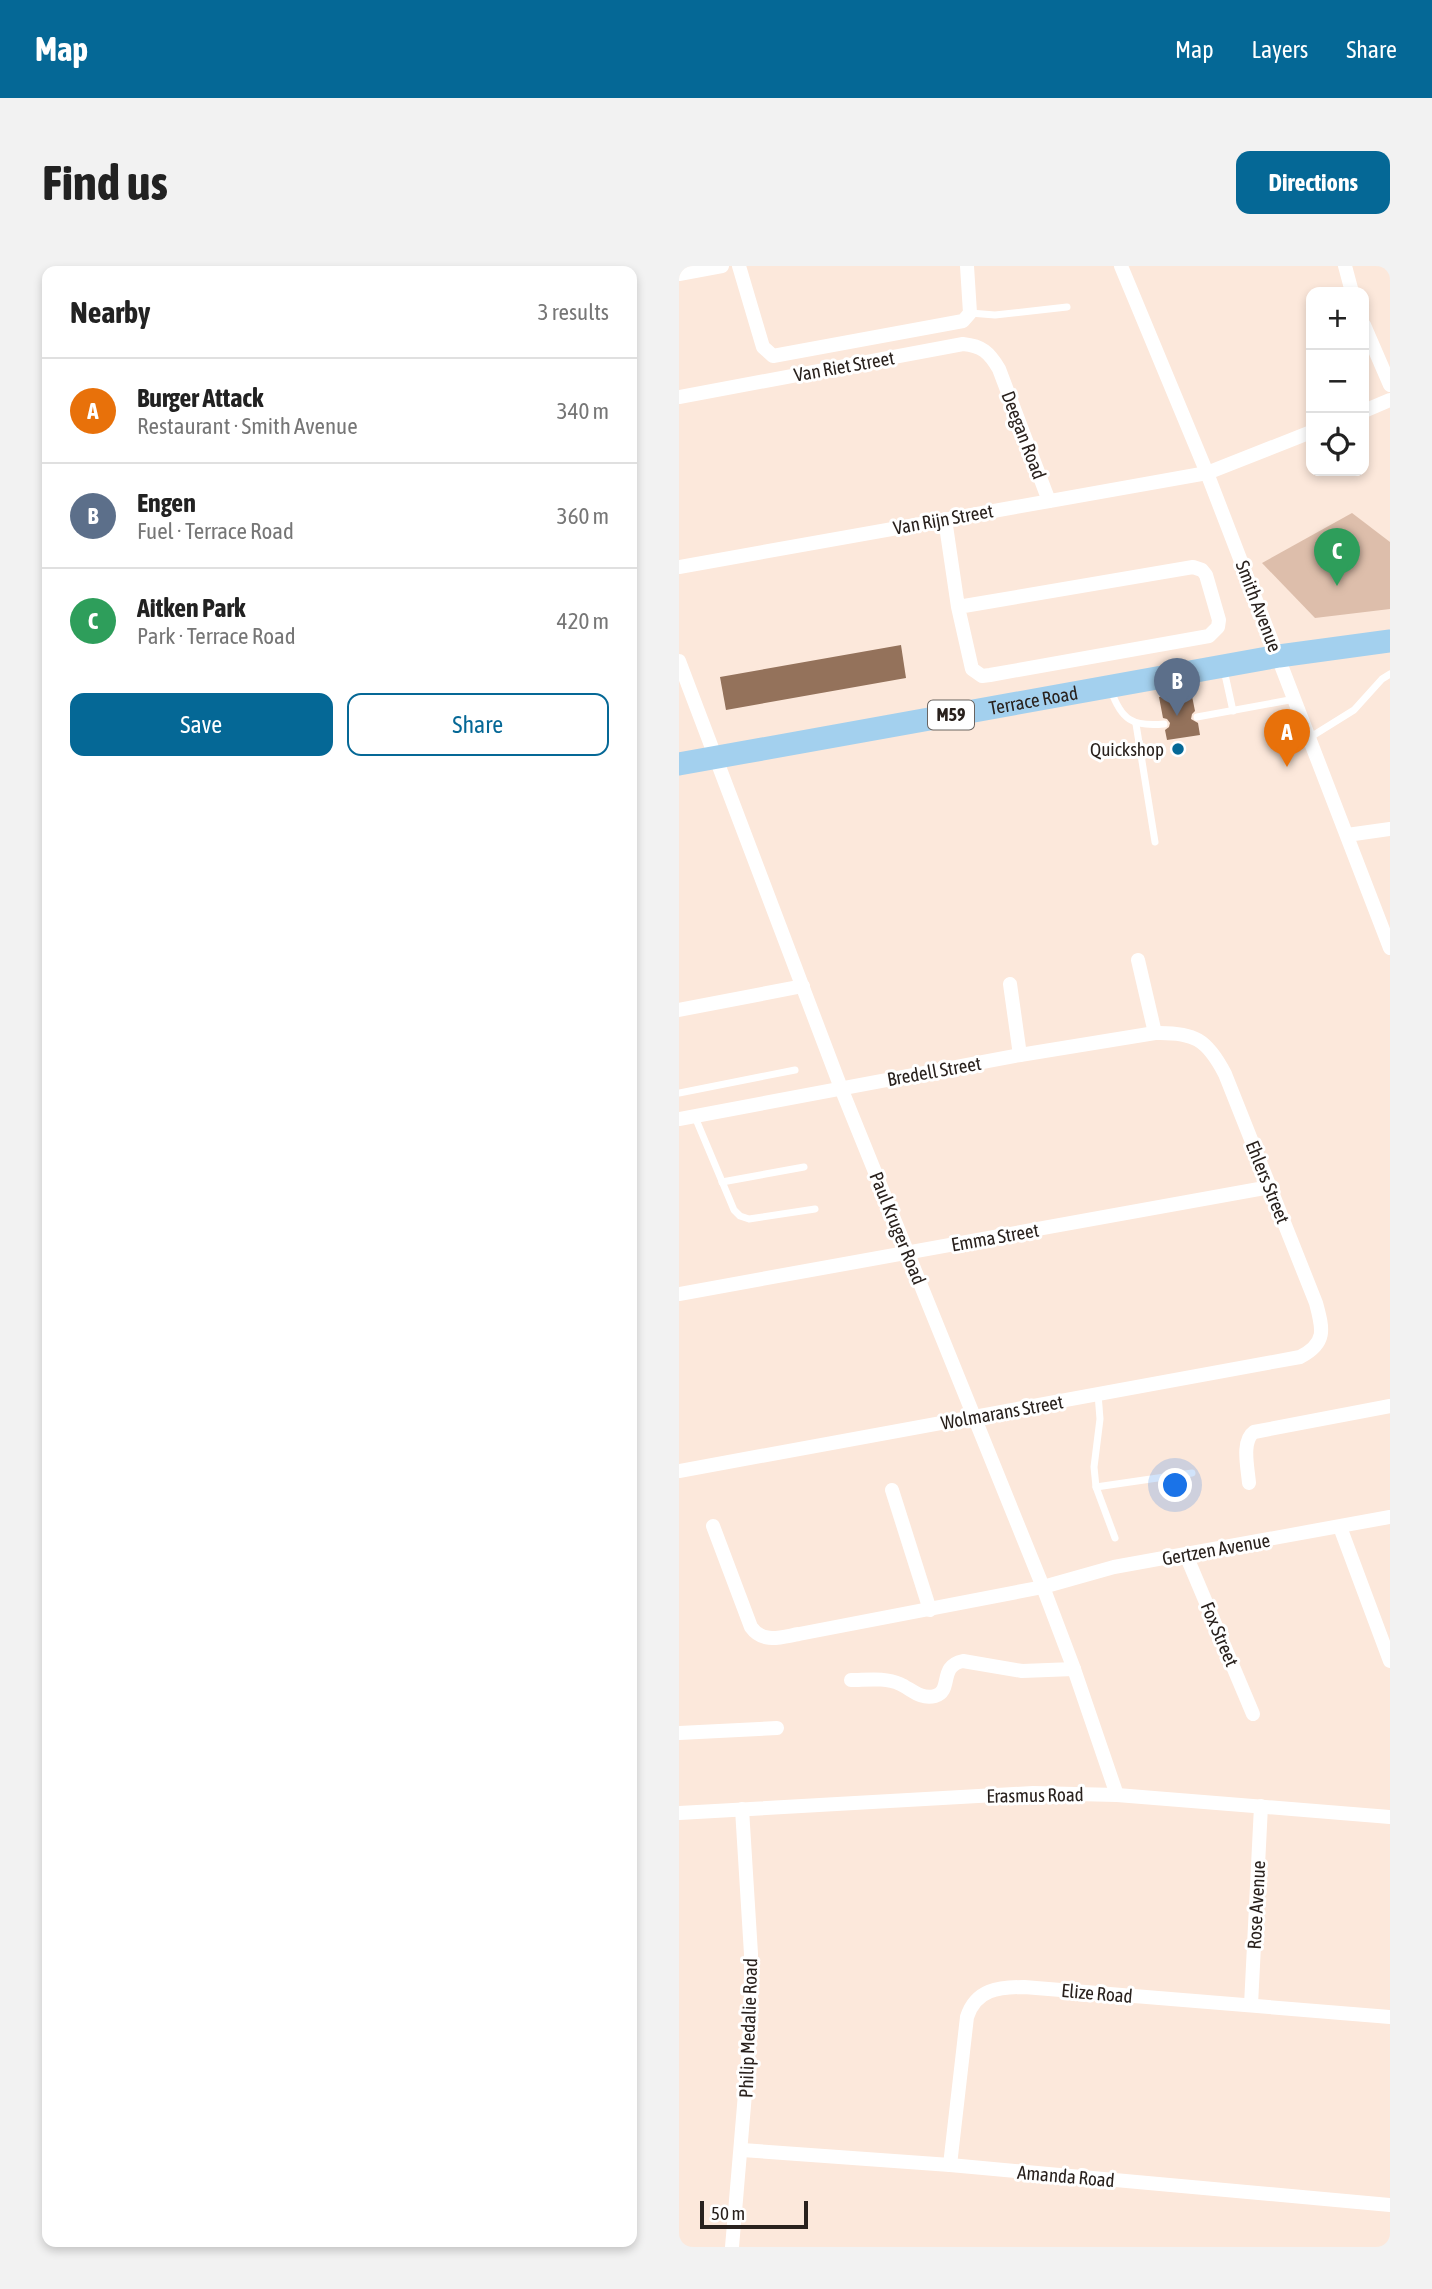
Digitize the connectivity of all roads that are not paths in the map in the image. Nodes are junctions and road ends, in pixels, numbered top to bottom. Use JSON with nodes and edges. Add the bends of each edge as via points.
{"nodes":[{"id":1,"x":722,"y":266,"type":"edge"},
{"id":2,"x":739,"y":266,"type":"edge"},
{"id":3,"x":967,"y":266,"type":"edge"},
{"id":4,"x":1121,"y":266,"type":"edge"},
{"id":5,"x":1345,"y":266,"type":"edge"},
{"id":6,"x":679,"y":275,"type":"edge"},
{"id":7,"x":1351,"y":287,"type":"edge"},
{"id":8,"x":1067,"y":307,"type":"dead end"},
{"id":9,"x":970,"y":313,"type":"junction"},
{"id":10,"x":1369,"y":337,"type":"edge"},
{"id":11,"x":999,"y":369,"type":"joint"},
{"id":12,"x":1390,"y":385,"type":"edge"},
{"id":13,"x":679,"y":397,"type":"edge"},
{"id":14,"x":1390,"y":400,"type":"edge"},
{"id":15,"x":1369,"y":409,"type":"edge"},
{"id":16,"x":1306,"y":434,"type":"edge"},
{"id":17,"x":1207,"y":473,"type":"junction"},
{"id":18,"x":1049,"y":501,"type":"junction"},
{"id":19,"x":945,"y":519,"type":"junction"},
{"id":20,"x":679,"y":567,"type":"edge"},
{"id":21,"x":958,"y":607,"type":"junction"},
{"id":22,"x":1390,"y":641,"type":"edge"},
{"id":23,"x":1279,"y":656,"type":"junction"},
{"id":24,"x":679,"y":663,"type":"edge"},
{"id":25,"x":1223,"y":666,"type":"junction"},
{"id":26,"x":1390,"y":674,"type":"edge"},
{"id":27,"x":1110,"y":686,"type":"junction"},
{"id":28,"x":1295,"y":699,"type":"junction"},
{"id":29,"x":1233,"y":711,"type":"junction"},
{"id":30,"x":1197,"y":718,"type":"dead end"},
{"id":31,"x":1136,"y":724,"type":"junction"},
{"id":32,"x":1164,"y":724,"type":"dead end"},
{"id":33,"x":1309,"y":738,"type":"junction"},
{"id":34,"x":714,"y":757,"type":"junction"},
{"id":35,"x":679,"y":764,"type":"edge"},
{"id":36,"x":1390,"y":829,"type":"edge"},
{"id":37,"x":1347,"y":835,"type":"junction"},
{"id":38,"x":1155,"y":842,"type":"dead end"},
{"id":39,"x":1390,"y":948,"type":"edge"},
{"id":40,"x":1138,"y":960,"type":"dead end"},
{"id":41,"x":1010,"y":984,"type":"dead end"},
{"id":42,"x":803,"y":986,"type":"junction"},
{"id":43,"x":679,"y":1010,"type":"edge"},
{"id":44,"x":1154,"y":1033,"type":"junction"},
{"id":45,"x":1189,"y":1036,"type":"joint"},
{"id":46,"x":1020,"y":1055,"type":"junction"},
{"id":47,"x":795,"y":1070,"type":"dead end"},
{"id":48,"x":841,"y":1088,"type":"junction"},
{"id":49,"x":679,"y":1093,"type":"edge"},
{"id":50,"x":683,"y":1116,"type":"edge"},
{"id":51,"x":804,"y":1167,"type":"dead end"},
{"id":52,"x":722,"y":1182,"type":"junction"},
{"id":53,"x":1270,"y":1187,"type":"junction"},
{"id":54,"x":815,"y":1209,"type":"dead end"},
{"id":55,"x":909,"y":1252,"type":"junction"},
{"id":56,"x":679,"y":1294,"type":"edge"},
{"id":57,"x":1320,"y":1341,"type":"joint"},
{"id":58,"x":1098,"y":1394,"type":"junction"},
{"id":59,"x":1390,"y":1406,"type":"edge"},
{"id":60,"x":974,"y":1417,"type":"junction"},
{"id":61,"x":679,"y":1471,"type":"edge"},
{"id":62,"x":1192,"y":1473,"type":"dead end"},
{"id":63,"x":1249,"y":1483,"type":"dead end"},
{"id":64,"x":1096,"y":1487,"type":"junction"},
{"id":65,"x":891,"y":1490,"type":"dead end"},
{"id":66,"x":1390,"y":1517,"type":"edge"},
{"id":67,"x":713,"y":1526,"type":"dead end"},
{"id":68,"x":1340,"y":1527,"type":"junction"},
{"id":69,"x":1115,"y":1538,"type":"dead end"},
{"id":70,"x":1186,"y":1555,"type":"junction"},
{"id":71,"x":1043,"y":1587,"type":"junction"},
{"id":72,"x":930,"y":1610,"type":"junction"},
{"id":73,"x":1390,"y":1661,"type":"edge"},
{"id":74,"x":1074,"y":1669,"type":"junction"},
{"id":75,"x":851,"y":1680,"type":"dead end"},
{"id":76,"x":1253,"y":1714,"type":"dead end"},
{"id":77,"x":777,"y":1728,"type":"dead end"},
{"id":78,"x":679,"y":1734,"type":"edge"},
{"id":79,"x":1117,"y":1795,"type":"junction"},
{"id":80,"x":1261,"y":1806,"type":"junction"},
{"id":81,"x":741,"y":1809,"type":"junction"},
{"id":82,"x":679,"y":1813,"type":"edge"},
{"id":83,"x":1390,"y":1818,"type":"edge"},
{"id":84,"x":1251,"y":2005,"type":"junction"},
{"id":85,"x":1390,"y":2017,"type":"edge"},
{"id":86,"x":742,"y":2150,"type":"junction"},
{"id":87,"x":950,"y":2165,"type":"junction"},
{"id":88,"x":1390,"y":2205,"type":"edge"},
{"id":89,"x":732,"y":2247,"type":"edge"}],
"edges":[{"from":1,"to":6,"type":"street"},
{"from":2,"to":9,"type":"street","via":[[763,347],[773,356],[963,321]]},
{"from":3,"to":9,"type":"street"},
{"from":4,"to":17,"type":"street","name":"Smith Avenue"},
{"from":5,"to":7,"type":"street"},
{"from":8,"to":9,"type":"lane","via":[[995,315]]},
{"from":10,"to":12,"type":"street"},
{"from":11,"to":13,"type":"street","name":"Van Riet Street","via":[[984,349],[963,344]]},
{"from":11,"to":18,"type":"street","name":"Deegan Road"},
{"from":14,"to":15,"type":"street"},
{"from":16,"to":17,"type":"street","name":"Van Rijn Street"},
{"from":17,"to":18,"type":"street","name":"Van Rijn Street"},
{"from":17,"to":23,"type":"street","name":"Smith Avenue"},
{"from":18,"to":19,"type":"street","name":"Van Rijn Street"},
{"from":19,"to":20,"type":"street","name":"Van Rijn Street"},
{"from":19,"to":21,"type":"street"},
{"from":21,"to":21,"type":"street","via":[[1193,567],[1206,575],[1219,620],[1209,636],[982,676],[972,669]]},
{"from":22,"to":23,"type":"main road","name":"Terrace Road","number":"M59"},
{"from":23,"to":25,"type":"main road","name":"Terrace Road","number":"M59"},
{"from":23,"to":28,"type":"street","name":"Smith Avenue"},
{"from":24,"to":34,"type":"street","name":"Paul Kruger Road"},
{"from":25,"to":27,"type":"main road","name":"Terrace Road","number":"M59"},
{"from":25,"to":29,"type":"lane"},
{"from":26,"to":33,"type":"lane","via":[[1354,710]]},
{"from":27,"to":31,"type":"lane","via":[[1115,703]]},
{"from":27,"to":34,"type":"main road","name":"Terrace Road","number":"M59"},
{"from":28,"to":29,"type":"lane"},
{"from":28,"to":33,"type":"street","name":"Smith Avenue"},
{"from":29,"to":30,"type":"lane"},
{"from":31,"to":32,"type":"lane"},
{"from":31,"to":38,"type":"lane"},
{"from":33,"to":37,"type":"street","name":"Smith Avenue"},
{"from":34,"to":35,"type":"main road","name":"Terrace Road","number":"M59"},
{"from":34,"to":42,"type":"street","name":"Paul Kruger Road"},
{"from":36,"to":37,"type":"street"},
{"from":37,"to":39,"type":"street","name":"Smith Avenue"},
{"from":40,"to":44,"type":"street"},
{"from":41,"to":46,"type":"street"},
{"from":42,"to":43,"type":"street"},
{"from":42,"to":48,"type":"street","name":"Paul Kruger Road"},
{"from":44,"to":45,"type":"street","name":"Bredell Street"},
{"from":44,"to":46,"type":"street","name":"Bredell Street"},
{"from":45,"to":53,"type":"street","name":"Ehlers Street","via":[[1214,1052]]},
{"from":46,"to":48,"type":"street","name":"Bredell Street"},
{"from":47,"to":49,"type":"lane"},
{"from":48,"to":50,"type":"street","name":"Bredell Street"},
{"from":48,"to":55,"type":"street","name":"Paul Kruger Road"},
{"from":50,"to":52,"type":"lane"},
{"from":51,"to":52,"type":"lane"},
{"from":52,"to":54,"type":"lane","via":[[734,1210],[749,1219]]},
{"from":53,"to":55,"type":"street","name":"Emma Street"},
{"from":53,"to":57,"type":"street","name":"Ehlers Street","via":[[1316,1303]]},
{"from":55,"to":56,"type":"street","name":"Emma Street"},
{"from":55,"to":60,"type":"street","name":"Paul Kruger Road"},
{"from":57,"to":58,"type":"street","name":"Wolmarans Street","via":[[1300,1357]]},
{"from":58,"to":60,"type":"street","name":"Wolmarans Street"},
{"from":58,"to":64,"type":"lane"},
{"from":59,"to":63,"type":"street","via":[[1254,1433],[1247,1443]]},
{"from":60,"to":61,"type":"street","name":"Wolmarans Street"},
{"from":60,"to":71,"type":"street","name":"Paul Kruger Road"},
{"from":62,"to":64,"type":"lane"},
{"from":64,"to":69,"type":"lane"},
{"from":65,"to":72,"type":"street"},
{"from":66,"to":68,"type":"street","name":"Gertzen Avenue"},
{"from":67,"to":72,"type":"street","name":"Gertzen Avenue","via":[[757,1636],[780,1638]]},
{"from":68,"to":70,"type":"street","name":"Gertzen Avenue"},
{"from":68,"to":73,"type":"street"},
{"from":70,"to":71,"type":"street","name":"Gertzen Avenue","via":[[1114,1567]]},
{"from":70,"to":76,"type":"street","name":"Fox Street"},
{"from":71,"to":72,"type":"street","name":"Gertzen Avenue"},
{"from":71,"to":74,"type":"street","name":"Paul Kruger Road"},
{"from":74,"to":75,"type":"street","via":[[1022,1671],[963,1661],[949,1670],[942,1692],[927,1697],[887,1680]]},
{"from":74,"to":79,"type":"street","name":"Paul Kruger Road"},
{"from":77,"to":78,"type":"street"},
{"from":79,"to":80,"type":"street","name":"Erasmus Road"},
{"from":79,"to":81,"type":"street","name":"Erasmus Road","via":[[1020,1793]]},
{"from":80,"to":83,"type":"street","name":"Erasmus Road"},
{"from":80,"to":84,"type":"street","name":"Rose Avenue"},
{"from":81,"to":82,"type":"street","name":"Erasmus Road"},
{"from":81,"to":86,"type":"street","name":"Philip Medalie Road","via":[[751,1989]]},
{"from":84,"to":85,"type":"street","name":"Elize Road"},
{"from":84,"to":87,"type":"street","name":"Elize Road","via":[[1024,1987],[991,1990],[971,2005],[967,2017]]},
{"from":86,"to":87,"type":"street","name":"Amanda Road"},
{"from":86,"to":89,"type":"street","name":"Philip Medalie Road"},
{"from":87,"to":88,"type":"street","name":"Amanda Road"}]}
